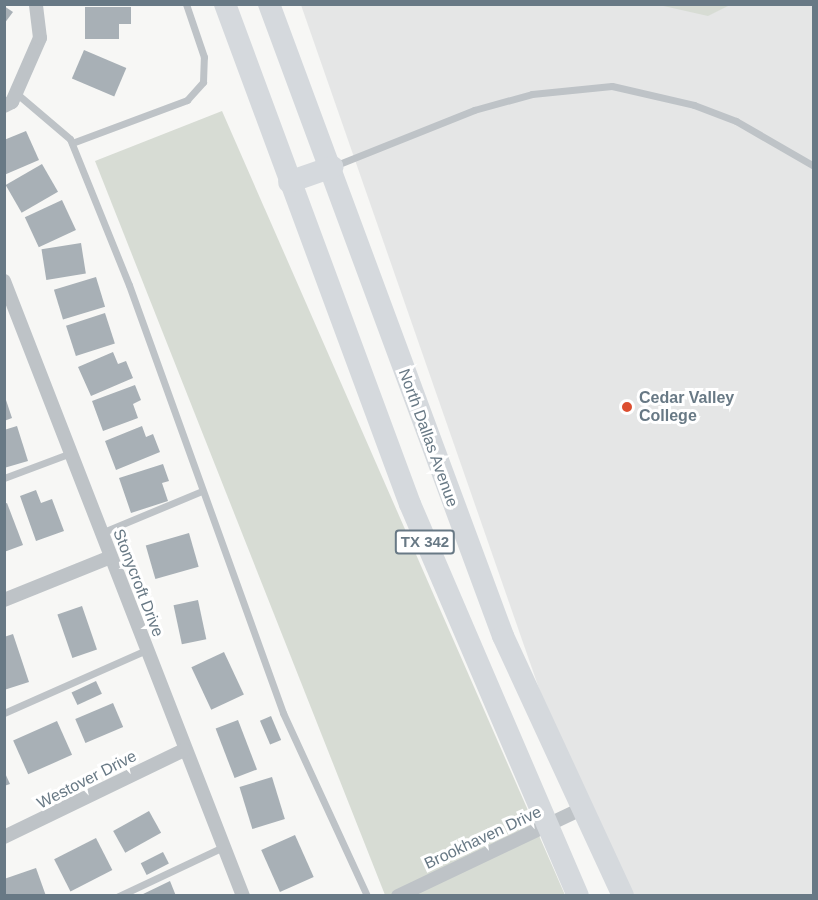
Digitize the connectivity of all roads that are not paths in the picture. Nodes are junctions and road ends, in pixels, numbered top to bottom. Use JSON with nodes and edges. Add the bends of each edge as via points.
{"nodes":[{"id":1,"x":186,"y":4,"type":"edge"},
{"id":2,"x":225,"y":4,"type":"edge"},
{"id":3,"x":269,"y":4,"type":"edge"},
{"id":4,"x":38,"y":5,"type":"edge"},
{"id":5,"x":16,"y":93,"type":"junction"},
{"id":6,"x":4,"y":106,"type":"edge"},
{"id":7,"x":72,"y":143,"type":"junction"},
{"id":8,"x":813,"y":166,"type":"edge"},
{"id":9,"x":332,"y":167,"type":"junction"},
{"id":10,"x":290,"y":182,"type":"junction"},
{"id":11,"x":4,"y":281,"type":"edge"},
{"id":12,"x":71,"y":453,"type":"junction"},
{"id":13,"x":4,"y":478,"type":"edge"},
{"id":14,"x":202,"y":491,"type":"junction"},
{"id":15,"x":101,"y":533,"type":"junction"},
{"id":16,"x":111,"y":557,"type":"junction"},
{"id":17,"x":4,"y":600,"type":"edge"},
{"id":18,"x":146,"y":650,"type":"junction"},
{"id":19,"x":4,"y":713,"type":"edge"},
{"id":20,"x":184,"y":750,"type":"junction"},
{"id":21,"x":581,"y":809,"type":"junction"},
{"id":22,"x":546,"y":828,"type":"junction"},
{"id":23,"x":4,"y":837,"type":"edge"},
{"id":24,"x":223,"y":847,"type":"junction"},
{"id":25,"x":119,"y":896,"type":"edge"},
{"id":26,"x":243,"y":896,"type":"edge"},
{"id":27,"x":367,"y":896,"type":"edge"},
{"id":28,"x":398,"y":896,"type":"edge"},
{"id":29,"x":578,"y":896,"type":"edge"},
{"id":30,"x":623,"y":896,"type":"edge"}],
"edges":[{"from":1,"to":7,"type":"lane","via":[[204,57],[203,82],[187,100]]},
{"from":2,"to":10,"type":"main road","number":"TX 342"},
{"from":3,"to":9,"type":"main road","name":"North Dallas Avenue","number":"TX 342"},
{"from":4,"to":5,"type":"street","via":[[40,38]]},
{"from":5,"to":6,"type":"street"},
{"from":5,"to":7,"type":"lane"},
{"from":7,"to":14,"type":"lane","via":[[129,285]]},
{"from":8,"to":9,"type":"lane","via":[[736,121],[694,105],[612,86],[532,94],[474,110]]},
{"from":9,"to":10,"type":"main road"},
{"from":9,"to":21,"type":"main road","name":"North Dallas Avenue","number":"TX 342","via":[[457,517],[504,636]]},
{"from":10,"to":22,"type":"main road","number":"TX 342","via":[[410,504]]},
{"from":11,"to":12,"type":"street","name":"Stonycroft Drive"},
{"from":12,"to":13,"type":"lane"},
{"from":12,"to":15,"type":"street","name":"Stonycroft Drive"},
{"from":14,"to":15,"type":"lane"},
{"from":14,"to":27,"type":"lane","via":[[283,713]]},
{"from":15,"to":16,"type":"street","name":"Stonycroft Drive"},
{"from":16,"to":17,"type":"street"},
{"from":16,"to":18,"type":"street","name":"Stonycroft Drive"},
{"from":18,"to":19,"type":"lane"},
{"from":18,"to":20,"type":"street","name":"Stonycroft Drive"},
{"from":20,"to":23,"type":"street","name":"Westover Drive"},
{"from":20,"to":24,"type":"street","name":"Stonycroft Drive"},
{"from":21,"to":22,"type":"street","name":"Brookhaven Drive"},
{"from":21,"to":30,"type":"main road","name":"North Dallas Avenue","number":"TX 342"},
{"from":22,"to":28,"type":"street","name":"Brookhaven Drive"},
{"from":22,"to":29,"type":"main road","number":"TX 342"},
{"from":24,"to":25,"type":"lane"},
{"from":24,"to":26,"type":"street","name":"Stonycroft Drive"}]}
